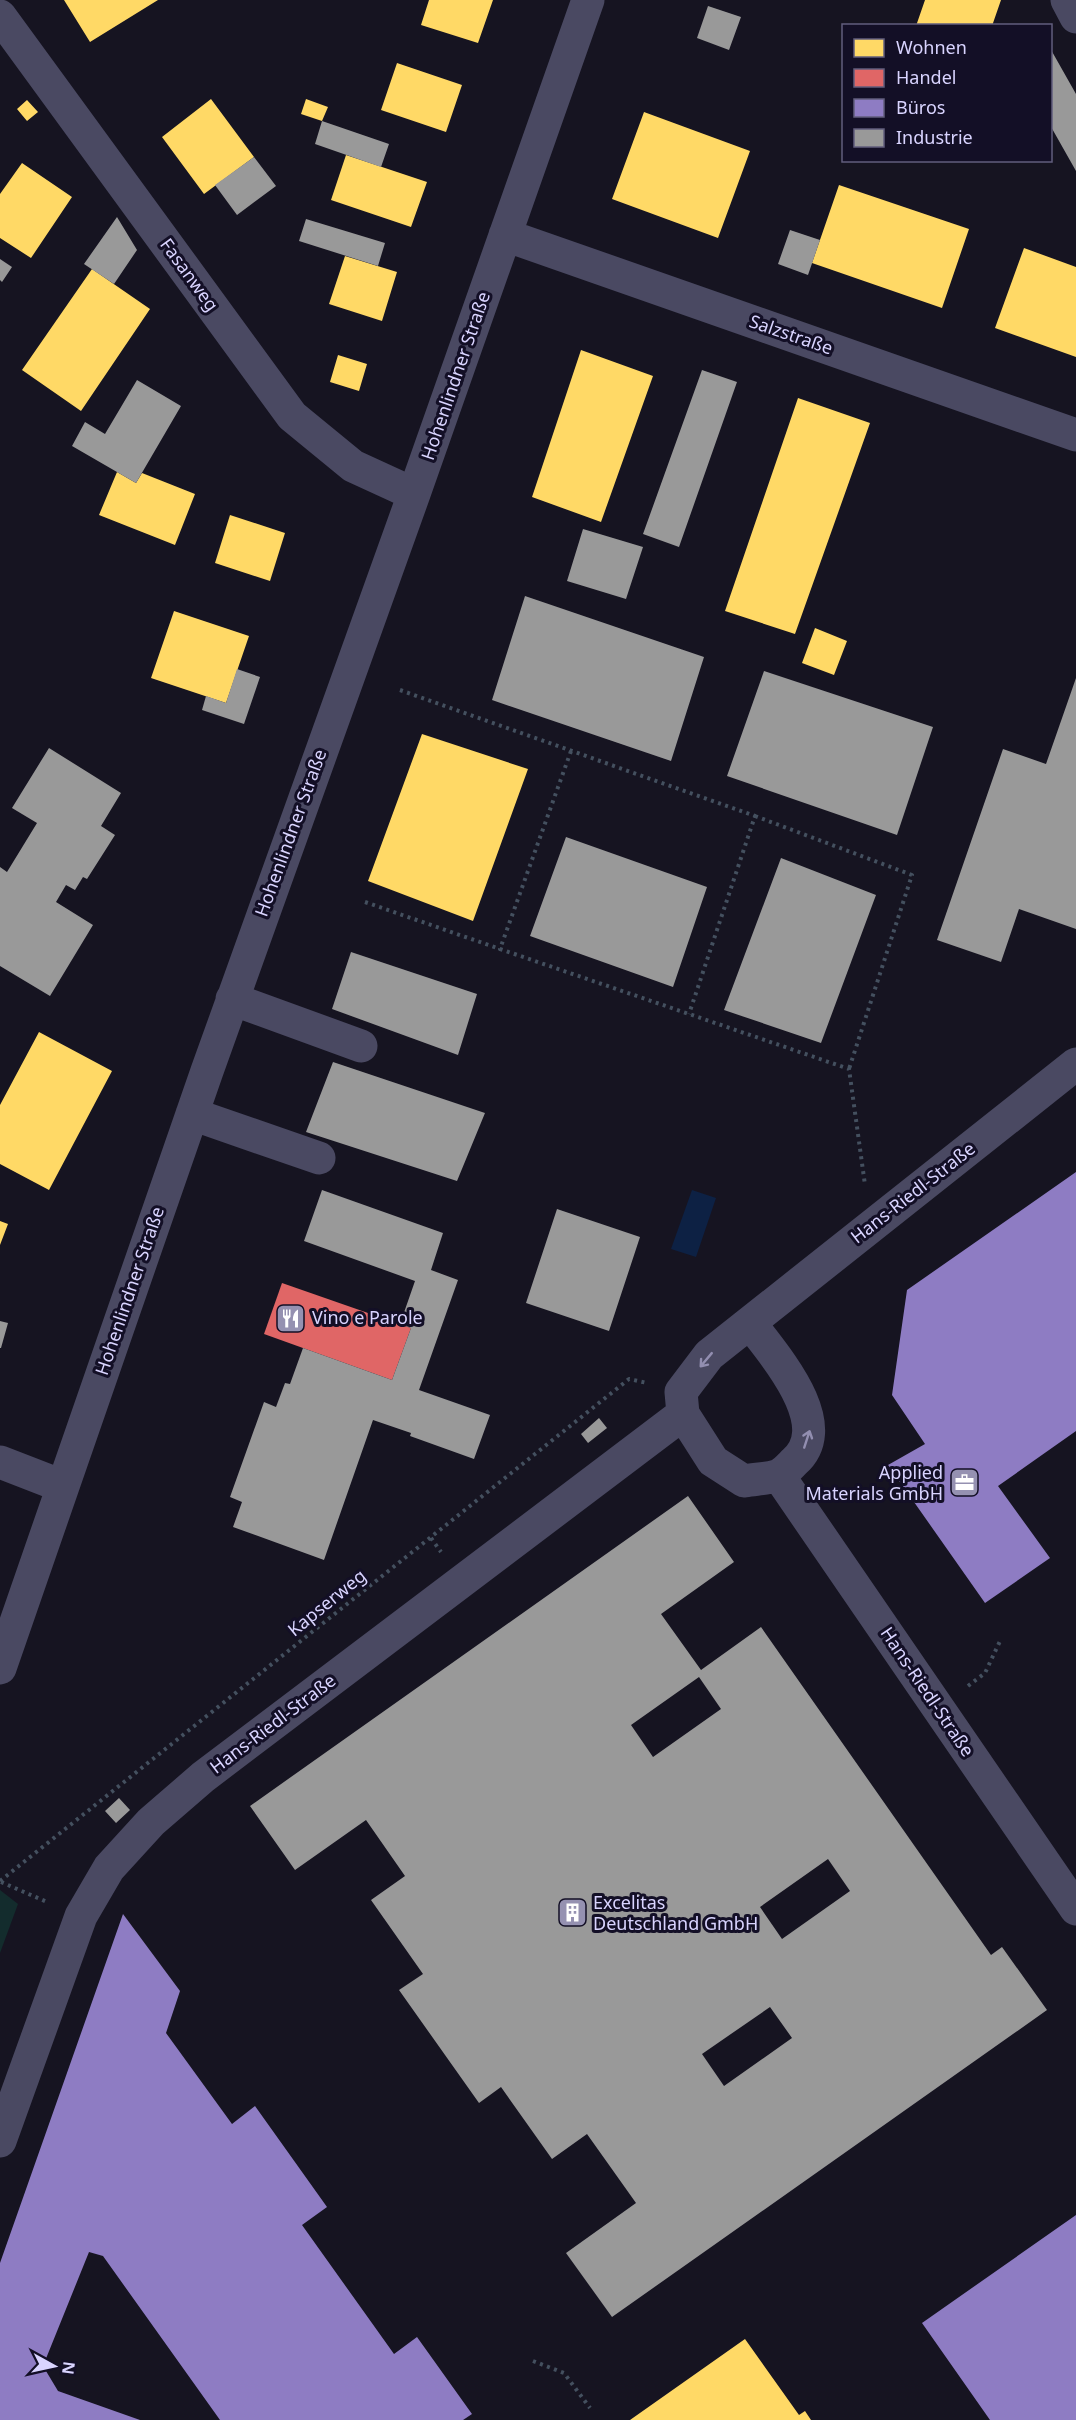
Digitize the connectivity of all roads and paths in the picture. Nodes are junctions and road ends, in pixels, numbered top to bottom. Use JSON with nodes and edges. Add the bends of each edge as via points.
{"nodes":[{"id":1,"x":588,"y":0,"type":"edge"},
{"id":2,"x":1067,"y":0,"type":"edge"},
{"id":3,"x":0,"y":16,"type":"edge"},
{"id":4,"x":1076,"y":17,"type":"edge"},
{"id":5,"x":505,"y":235,"type":"junction"},
{"id":6,"x":1076,"y":435,"type":"edge"},
{"id":7,"x":414,"y":494,"type":"junction"},
{"id":8,"x":400,"y":690,"type":"dead end"},
{"id":9,"x":571,"y":750,"type":"junction"},
{"id":10,"x":755,"y":816,"type":"junction"},
{"id":11,"x":365,"y":902,"type":"dead end"},
{"id":12,"x":500,"y":949,"type":"junction"},
{"id":13,"x":232,"y":999,"type":"junction"},
{"id":14,"x":689,"y":1014,"type":"junction"},
{"id":15,"x":362,"y":1046,"type":"dead end"},
{"id":16,"x":1076,"y":1064,"type":"edge"},
{"id":17,"x":849,"y":1069,"type":"junction"},
{"id":18,"x":192,"y":1114,"type":"junction"},
{"id":19,"x":319,"y":1158,"type":"dead end"},
{"id":20,"x":871,"y":1226,"type":"junction"},
{"id":21,"x":750,"y":1323,"type":"junction"},
{"id":22,"x":682,"y":1403,"type":"junction"},
{"id":23,"x":0,"y":1462,"type":"edge"},
{"id":24,"x":779,"y":1476,"type":"junction"},
{"id":25,"x":62,"y":1486,"type":"junction"},
{"id":26,"x":1001,"y":1640,"type":"dead end"},
{"id":27,"x":0,"y":1668,"type":"edge"},
{"id":28,"x":938,"y":1707,"type":"junction"},
{"id":29,"x":0,"y":1882,"type":"edge"},
{"id":30,"x":1076,"y":1909,"type":"edge"},
{"id":31,"x":81,"y":1916,"type":"junction"},
{"id":32,"x":0,"y":2141,"type":"edge"},
{"id":33,"x":533,"y":2361,"type":"dead end"},
{"id":34,"x":590,"y":2408,"type":"dead end"}],
"edges":[{"from":1,"to":5,"type":"street","name":"Hohenlindner Straße"},
{"from":2,"to":4,"type":"street"},
{"from":3,"to":7,"type":"street","name":"Fasanweg","via":[[292,416],[353,466]]},
{"from":5,"to":6,"type":"street","name":"Salzstraße"},
{"from":5,"to":7,"type":"street","name":"Hohenlindner Straße"},
{"from":7,"to":13,"type":"street","name":"Hohenlindner Straße"},
{"from":8,"to":9,"type":"path"},
{"from":9,"to":10,"type":"path"},
{"from":9,"to":12,"type":"path"},
{"from":10,"to":14,"type":"path"},
{"from":10,"to":17,"type":"path","via":[[912,875]]},
{"from":11,"to":12,"type":"path"},
{"from":12,"to":14,"type":"path"},
{"from":13,"to":15,"type":"street"},
{"from":13,"to":18,"type":"street","name":"Hohenlindner Straße"},
{"from":14,"to":17,"type":"path"},
{"from":16,"to":20,"type":"street","name":"Hans-Riedl-Straße"},
{"from":17,"to":20,"type":"path"},
{"from":18,"to":19,"type":"street"},
{"from":18,"to":25,"type":"street","name":"Hohenlindner Straße"},
{"from":20,"to":21,"type":"street","name":"Hans-Riedl-Straße"},
{"from":21,"to":22,"type":"street","name":"Hans-Riedl-Straße","one_way":true,"via":[[709,1355]]},
{"from":24,"to":21,"type":"street","one_way":true,"via":[[802,1456],[811,1428],[804,1402]]},
{"from":22,"to":24,"type":"street","via":[[713,1461],[744,1480]]},
{"from":22,"to":29,"type":"path","name":"Kapserweg","via":[[629,1379]]},
{"from":22,"to":31,"type":"street","name":"Hans-Riedl-Straße","via":[[151,1822],[109,1868]]},
{"from":23,"to":25,"type":"street"},
{"from":24,"to":28,"type":"street","name":"Hans-Riedl-Straße"},
{"from":25,"to":27,"type":"street","name":"Hohenlindner Straße"},
{"from":26,"to":28,"type":"path","via":[[985,1673]]},
{"from":28,"to":30,"type":"street","name":"Hans-Riedl-Straße"},
{"from":29,"to":31,"type":"path"},
{"from":31,"to":32,"type":"street","name":"Hans-Riedl-Straße"},
{"from":33,"to":34,"type":"path","via":[[564,2373]]}]}
